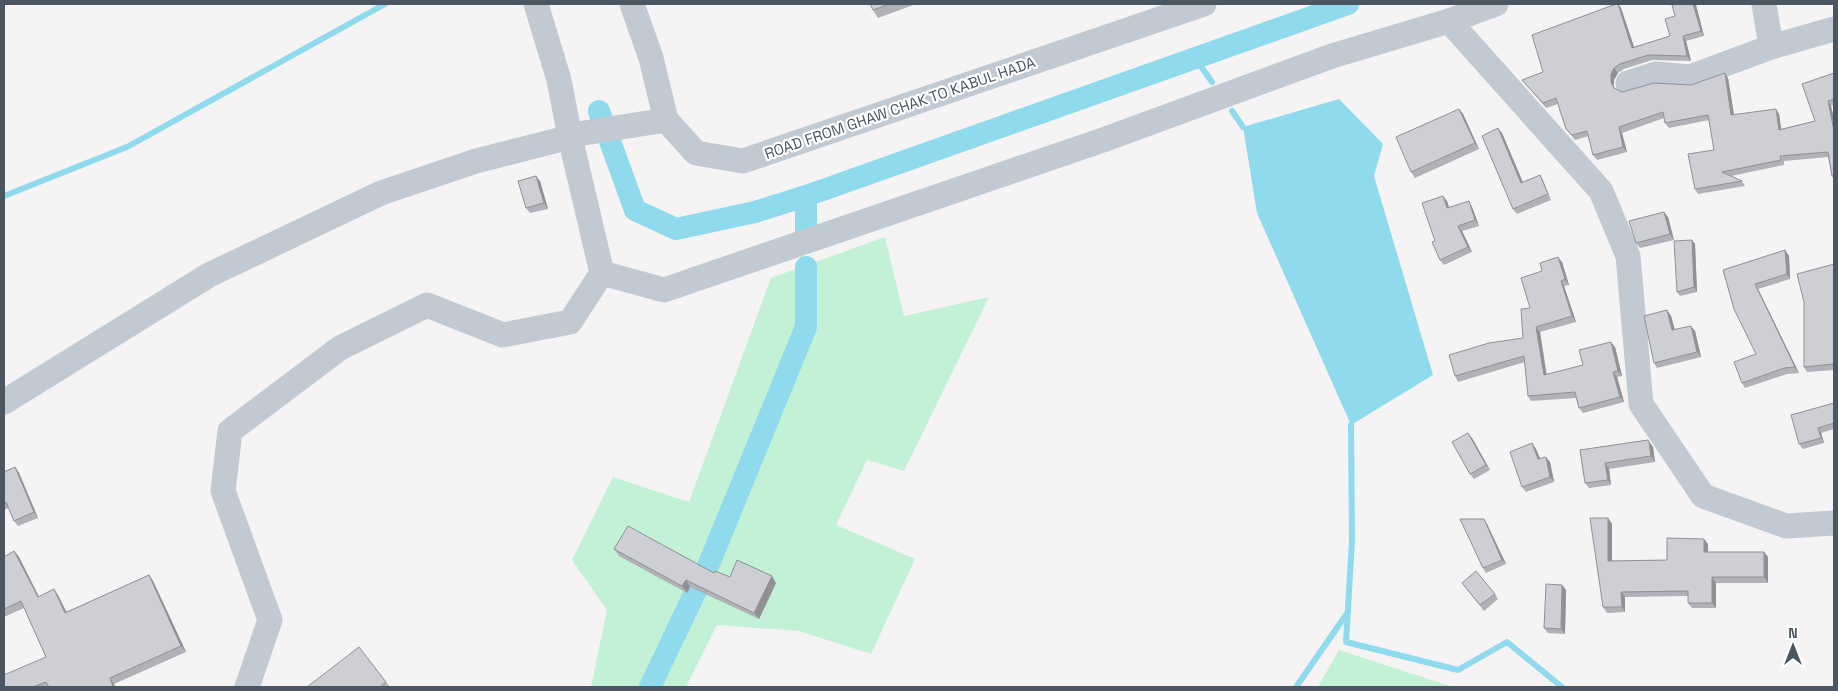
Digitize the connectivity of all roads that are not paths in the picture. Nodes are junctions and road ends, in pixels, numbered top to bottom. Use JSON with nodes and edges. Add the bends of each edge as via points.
{"nodes":[{"id":1,"x":536,"y":4,"type":"edge"},
{"id":2,"x":632,"y":4,"type":"edge"},
{"id":3,"x":1204,"y":4,"type":"edge"},
{"id":4,"x":1496,"y":4,"type":"edge"},
{"id":5,"x":1764,"y":4,"type":"edge"},
{"id":6,"x":1450,"y":20,"type":"junction"},
{"id":7,"x":1834,"y":29,"type":"edge"},
{"id":8,"x":1771,"y":47,"type":"junction"},
{"id":9,"x":1628,"y":83,"type":"dead end"},
{"id":10,"x":656,"y":121,"type":"junction"},
{"id":11,"x":577,"y":135,"type":"junction"},
{"id":12,"x":602,"y":273,"type":"junction"},
{"id":13,"x":4,"y":402,"type":"edge"},
{"id":14,"x":1834,"y":523,"type":"edge"},
{"id":15,"x":247,"y":687,"type":"edge"}],
"edges":[{"from":1,"to":11,"type":"street"},
{"from":2,"to":10,"type":"street","name":"ROAD FROM GHAW CHAK TO KABUL HADA","via":[[651,58]]},
{"from":3,"to":10,"type":"street","name":"ROAD FROM GHAW CHAK TO KABUL HADA","via":[[743,161],[696,153]]},
{"from":4,"to":6,"type":"street"},
{"from":5,"to":8,"type":"street"},
{"from":6,"to":12,"type":"street","via":[[1332,56],[1103,140],[664,290]]},
{"from":6,"to":14,"type":"street","via":[[1601,191],[1628,256],[1641,404],[1703,496],[1786,526]]},
{"from":7,"to":8,"type":"street"},
{"from":8,"to":9,"type":"street","via":[[1690,77],[1656,74]]},
{"from":10,"to":11,"type":"street"},
{"from":11,"to":12,"type":"street"},
{"from":11,"to":13,"type":"street","via":[[476,161],[381,193],[209,275]]},
{"from":12,"to":15,"type":"street","via":[[570,322],[503,336],[428,305],[340,348],[230,431],[224,491],[270,620]]}]}
